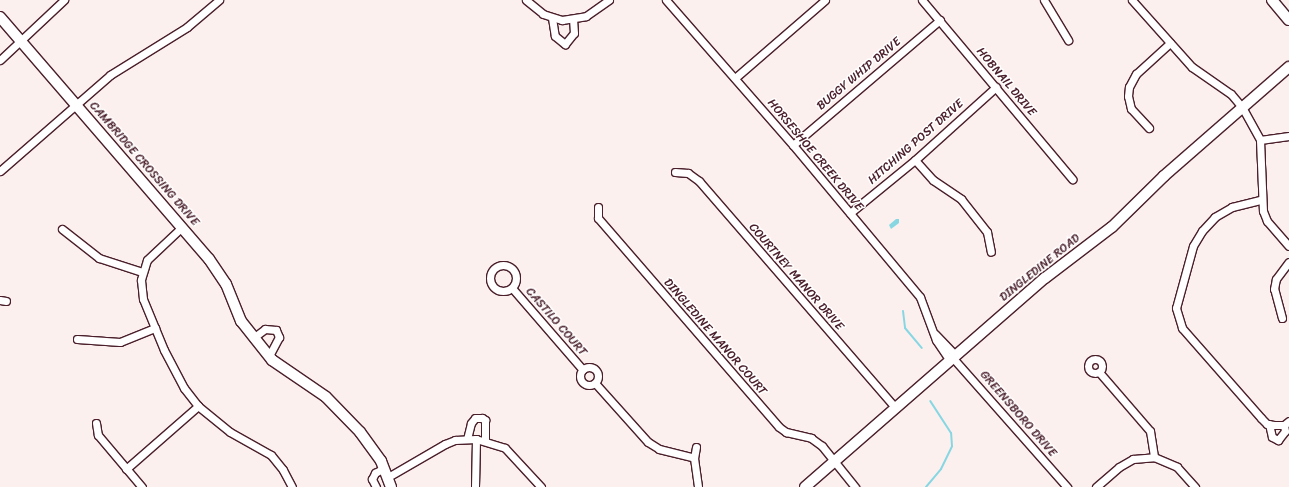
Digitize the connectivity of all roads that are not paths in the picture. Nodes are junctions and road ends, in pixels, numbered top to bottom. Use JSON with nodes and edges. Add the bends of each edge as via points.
{"nodes":[{"id":1,"x":64,"y":0,"type":"edge"},
{"id":2,"x":218,"y":0,"type":"edge"},
{"id":3,"x":526,"y":0,"type":"edge"},
{"id":4,"x":609,"y":0,"type":"edge"},
{"id":5,"x":666,"y":0,"type":"edge"},
{"id":6,"x":825,"y":0,"type":"edge"},
{"id":7,"x":922,"y":0,"type":"edge"},
{"id":8,"x":1044,"y":0,"type":"edge"},
{"id":9,"x":1132,"y":0,"type":"edge"},
{"id":10,"x":1272,"y":0,"type":"edge"},
{"id":11,"x":0,"y":17,"type":"edge"},
{"id":12,"x":552,"y":18,"type":"junction"},
{"id":13,"x":573,"y":20,"type":"junction"},
{"id":14,"x":940,"y":20,"type":"junction"},
{"id":15,"x":1289,"y":20,"type":"edge"},
{"id":16,"x":1068,"y":40,"type":"dead end"},
{"id":17,"x":21,"y":41,"type":"junction"},
{"id":18,"x":1170,"y":43,"type":"junction"},
{"id":19,"x":0,"y":60,"type":"edge"},
{"id":20,"x":1289,"y":67,"type":"edge"},
{"id":21,"x":735,"y":78,"type":"junction"},
{"id":22,"x":996,"y":87,"type":"junction"},
{"id":23,"x":76,"y":106,"type":"junction"},
{"id":24,"x":1242,"y":107,"type":"junction"},
{"id":25,"x":1149,"y":128,"type":"dead end"},
{"id":26,"x":1289,"y":136,"type":"edge"},
{"id":27,"x":1260,"y":140,"type":"junction"},
{"id":28,"x":793,"y":145,"type":"junction"},
{"id":29,"x":915,"y":160,"type":"junction"},
{"id":30,"x":0,"y":171,"type":"edge"},
{"id":31,"x":675,"y":172,"type":"dead end"},
{"id":32,"x":1072,"y":179,"type":"dead end"},
{"id":33,"x":1260,"y":200,"type":"junction"},
{"id":34,"x":598,"y":207,"type":"dead end"},
{"id":35,"x":850,"y":213,"type":"junction"},
{"id":36,"x":182,"y":227,"type":"junction"},
{"id":37,"x":62,"y":229,"type":"dead end"},
{"id":38,"x":1289,"y":246,"type":"edge"},
{"id":39,"x":991,"y":252,"type":"dead end"},
{"id":40,"x":1289,"y":262,"type":"edge"},
{"id":41,"x":142,"y":272,"type":"junction"},
{"id":42,"x":512,"y":288,"type":"dead end"},
{"id":43,"x":1282,"y":318,"type":"dead end"},
{"id":44,"x":155,"y":328,"type":"junction"},
{"id":45,"x":253,"y":338,"type":"junction"},
{"id":46,"x":77,"y":339,"type":"dead end"},
{"id":47,"x":269,"y":356,"type":"junction"},
{"id":48,"x":952,"y":357,"type":"junction"},
{"id":49,"x":583,"y":370,"type":"junction"},
{"id":50,"x":1099,"y":372,"type":"dead end"},
{"id":51,"x":595,"y":383,"type":"junction"},
{"id":52,"x":198,"y":406,"type":"junction"},
{"id":53,"x":895,"y":407,"type":"junction"},
{"id":54,"x":1286,"y":423,"type":"edge"},
{"id":55,"x":96,"y":424,"type":"dead end"},
{"id":56,"x":1269,"y":424,"type":"junction"},
{"id":57,"x":467,"y":439,"type":"junction"},
{"id":58,"x":476,"y":439,"type":"junction"},
{"id":59,"x":485,"y":441,"type":"junction"},
{"id":60,"x":696,"y":447,"type":"dead end"},
{"id":61,"x":1154,"y":457,"type":"junction"},
{"id":62,"x":694,"y":458,"type":"junction"},
{"id":63,"x":834,"y":463,"type":"junction"},
{"id":64,"x":126,"y":469,"type":"junction"},
{"id":65,"x":388,"y":481,"type":"edge"},
{"id":66,"x":696,"y":486,"type":"edge"},
{"id":67,"x":142,"y":487,"type":"edge"},
{"id":68,"x":292,"y":487,"type":"edge"},
{"id":69,"x":376,"y":487,"type":"edge"},
{"id":70,"x":475,"y":487,"type":"edge"},
{"id":71,"x":541,"y":487,"type":"edge"},
{"id":72,"x":805,"y":487,"type":"edge"},
{"id":73,"x":856,"y":487,"type":"edge"},
{"id":74,"x":1067,"y":487,"type":"edge"},
{"id":75,"x":1096,"y":487,"type":"edge"},
{"id":76,"x":1195,"y":487,"type":"edge"}],
"edges":[{"from":1,"to":17,"type":"street"},
{"from":2,"to":23,"type":"street","via":[[187,27],[110,75]]},
{"from":3,"to":12,"type":"street"},
{"from":4,"to":13,"type":"street","via":[[594,12]]},
{"from":5,"to":21,"type":"street","name":"HORSESHOE CREEK DRIVE"},
{"from":6,"to":21,"type":"street"},
{"from":7,"to":14,"type":"street","name":"HOBNAIL DRIVE"},
{"from":8,"to":16,"type":"street"},
{"from":9,"to":18,"type":"street"},
{"from":10,"to":15,"type":"street"},
{"from":11,"to":17,"type":"street","name":"CAMBRIDGE CROSSING DRIVE"},
{"from":12,"to":13,"type":"street"},
{"from":12,"to":13,"type":"street","via":[[555,36],[565,44],[574,34]]},
{"from":14,"to":22,"type":"street","name":"HOBNAIL DRIVE"},
{"from":14,"to":28,"type":"street","name":"BUGGY WHIP DRIVE"},
{"from":17,"to":19,"type":"street"},
{"from":17,"to":23,"type":"street","name":"CAMBRIDGE CROSSING DRIVE"},
{"from":18,"to":24,"type":"street","via":[[1192,67],[1231,94]]},
{"from":18,"to":25,"type":"street","via":[[1136,74],[1129,87],[1131,109]]},
{"from":20,"to":24,"type":"street","name":"DINGLEDINE ROAD"},
{"from":21,"to":28,"type":"street","name":"HORSESHOE CREEK DRIVE"},
{"from":22,"to":29,"type":"street","name":"HITCHING POST DRIVE"},
{"from":22,"to":32,"type":"street","name":"HOBNAIL DRIVE"},
{"from":23,"to":30,"type":"street"},
{"from":23,"to":36,"type":"street","name":"CAMBRIDGE CROSSING DRIVE"},
{"from":24,"to":27,"type":"street"},
{"from":24,"to":48,"type":"street","name":"DINGLEDINE ROAD","via":[[1164,176],[1112,227],[1045,278]]},
{"from":26,"to":27,"type":"street"},
{"from":27,"to":33,"type":"street"},
{"from":28,"to":35,"type":"street","name":"HORSESHOE CREEK DRIVE"},
{"from":29,"to":35,"type":"street","name":"HITCHING POST DRIVE"},
{"from":29,"to":39,"type":"street","via":[[932,180],[961,199],[987,232]]},
{"from":31,"to":53,"type":"street","name":"COURTNEY MANOR DRIVE","via":[[688,173],[699,181]]},
{"from":33,"to":38,"type":"street","via":[[1268,221]]},
{"from":33,"to":56,"type":"street","via":[[1232,207],[1215,217],[1202,231],[1193,246],[1176,308],[1182,328]]},
{"from":34,"to":63,"type":"street","name":"DINGLEDINE MANOR COURT","via":[[598,218],[779,427],[786,432],[816,442]]},
{"from":35,"to":48,"type":"street","name":"HORSESHOE CREEK DRIVE","via":[[920,297],[933,333]]},
{"from":36,"to":41,"type":"street","via":[[152,254]]},
{"from":36,"to":45,"type":"street","name":"CAMBRIDGE CROSSING DRIVE","via":[[219,272],[241,321]]},
{"from":37,"to":41,"type":"street","via":[[99,258]]},
{"from":40,"to":43,"type":"street","via":[[1276,279],[1274,289]]},
{"from":41,"to":44,"type":"street","via":[[140,284],[143,299]]},
{"from":42,"to":49,"type":"street","name":"CASTILO COURT"},
{"from":44,"to":46,"type":"street","via":[[120,342]]},
{"from":44,"to":52,"type":"street","via":[[175,373]]},
{"from":45,"to":47,"type":"street","name":"CAMBRIDGE CROSSING DRIVE"},
{"from":45,"to":47,"type":"street","via":[[265,329],[276,330],[279,337]]},
{"from":47,"to":65,"type":"street","name":"CAMBRIDGE CROSSING DRIVE","via":[[334,403],[360,432]]},
{"from":48,"to":53,"type":"street","name":"DINGLEDINE ROAD"},
{"from":48,"to":74,"type":"street","name":"GREENSBORO DRIVE"},
{"from":49,"to":51,"type":"street","name":"CASTILO COURT","via":[[595,370],[598,376]]},
{"from":49,"to":51,"type":"street","name":"CASTILO COURT","via":[[581,382],[589,385]]},
{"from":50,"to":61,"type":"street","via":[[1150,431]]},
{"from":51,"to":62,"type":"street","name":"CASTILO COURT","via":[[648,442],[659,449]]},
{"from":52,"to":64,"type":"street"},
{"from":52,"to":68,"type":"street","via":[[230,432],[271,455]]},
{"from":53,"to":63,"type":"street","name":"DINGLEDINE ROAD"},
{"from":54,"to":56,"type":"street"},
{"from":54,"to":56,"type":"street","via":[[1285,431],[1278,440],[1272,437]]},
{"from":55,"to":64,"type":"street","via":[[98,435]]},
{"from":57,"to":58,"type":"street"},
{"from":57,"to":59,"type":"street","via":[[471,423],[475,418],[482,418],[485,420]]},
{"from":57,"to":65,"type":"street","via":[[445,444]]},
{"from":58,"to":59,"type":"street"},
{"from":58,"to":70,"type":"street"},
{"from":59,"to":71,"type":"street","via":[[508,450]]},
{"from":60,"to":62,"type":"street"},
{"from":61,"to":75,"type":"street","via":[[1133,459],[1118,467]]},
{"from":61,"to":76,"type":"street","via":[[1177,467]]},
{"from":62,"to":66,"type":"street"},
{"from":63,"to":72,"type":"street","name":"DINGLEDINE ROAD"},
{"from":63,"to":73,"type":"street","name":"DINGLEDINE MANOR COURT"},
{"from":64,"to":67,"type":"street"},
{"from":65,"to":69,"type":"street","via":[[375,473],[372,479]]}]}
